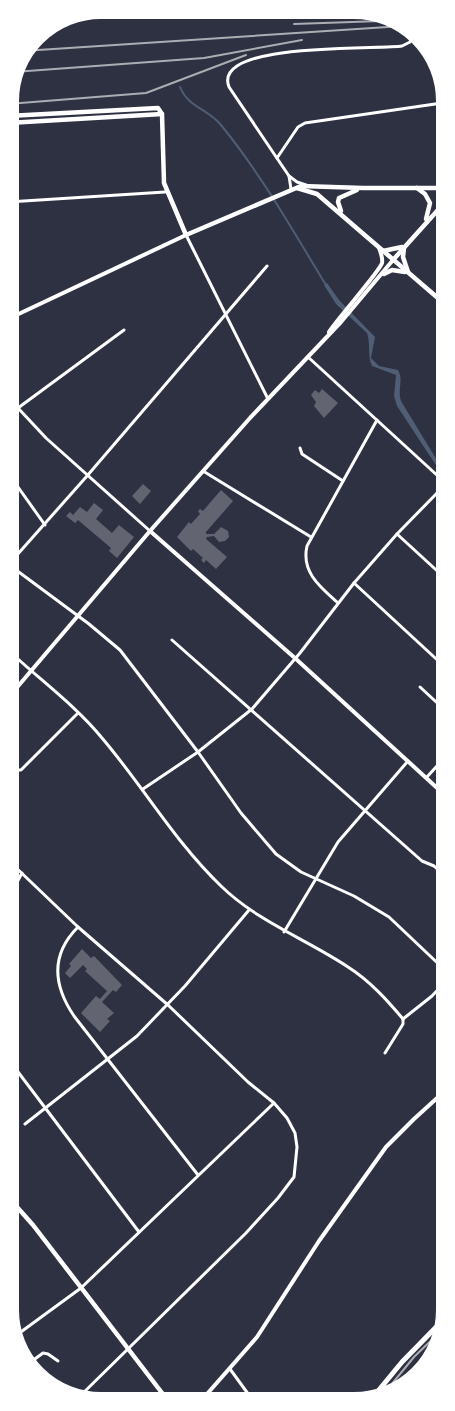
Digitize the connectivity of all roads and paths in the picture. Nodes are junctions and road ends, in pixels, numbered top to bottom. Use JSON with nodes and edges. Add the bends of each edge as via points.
{"nodes":[{"id":1,"x":412,"y":39,"type":"edge"},
{"id":2,"x":439,"y":103,"type":"edge"},
{"id":3,"x":162,"y":114,"type":"junction"},
{"id":4,"x":16,"y":116,"type":"edge"},
{"id":5,"x":16,"y":123,"type":"edge"},
{"id":6,"x":277,"y":158,"type":"junction"},
{"id":7,"x":289,"y":176,"type":"junction"},
{"id":8,"x":306,"y":185,"type":"junction"},
{"id":9,"x":293,"y":188,"type":"junction"},
{"id":10,"x":361,"y":188,"type":"junction"},
{"id":11,"x":416,"y":188,"type":"junction"},
{"id":12,"x":439,"y":188,"type":"edge"},
{"id":13,"x":166,"y":192,"type":"junction"},
{"id":14,"x":16,"y":201,"type":"edge"},
{"id":15,"x":439,"y":208,"type":"edge"},
{"id":16,"x":343,"y":215,"type":"junction"},
{"id":17,"x":423,"y":224,"type":"junction"},
{"id":18,"x":186,"y":234,"type":"junction"},
{"id":19,"x":378,"y":246,"type":"junction"},
{"id":20,"x":406,"y":246,"type":"junction"},
{"id":21,"x":382,"y":251,"type":"junction"},
{"id":22,"x":393,"y":260,"type":"junction"},
{"id":23,"x":267,"y":266,"type":"dead end"},
{"id":24,"x":409,"y":273,"type":"junction"},
{"id":25,"x":384,"y":274,"type":"junction"},
{"id":26,"x":439,"y":299,"type":"edge"},
{"id":27,"x":226,"y":314,"type":"junction"},
{"id":28,"x":16,"y":315,"type":"edge"},
{"id":29,"x":124,"y":330,"type":"dead end"},
{"id":30,"x":325,"y":338,"type":"junction"},
{"id":31,"x":308,"y":357,"type":"junction"},
{"id":32,"x":268,"y":399,"type":"junction"},
{"id":33,"x":377,"y":420,"type":"junction"},
{"id":34,"x":300,"y":448,"type":"dead end"},
{"id":35,"x":203,"y":471,"type":"junction"},
{"id":36,"x":87,"y":476,"type":"junction"},
{"id":37,"x":439,"y":477,"type":"edge"},
{"id":38,"x":343,"y":481,"type":"junction"},
{"id":39,"x":16,"y":485,"type":"edge"},
{"id":40,"x":439,"y":489,"type":"edge"},
{"id":41,"x":44,"y":525,"type":"junction"},
{"id":42,"x":150,"y":531,"type":"junction"},
{"id":43,"x":397,"y":534,"type":"junction"},
{"id":44,"x":310,"y":537,"type":"junction"},
{"id":45,"x":16,"y":555,"type":"edge"},
{"id":46,"x":16,"y":570,"type":"edge"},
{"id":47,"x":439,"y":573,"type":"edge"},
{"id":48,"x":354,"y":583,"type":"junction"},
{"id":49,"x":338,"y":603,"type":"junction"},
{"id":50,"x":78,"y":616,"type":"junction"},
{"id":51,"x":172,"y":640,"type":"dead end"},
{"id":52,"x":16,"y":657,"type":"edge"},
{"id":53,"x":296,"y":659,"type":"junction"},
{"id":54,"x":439,"y":662,"type":"edge"},
{"id":55,"x":32,"y":672,"type":"junction"},
{"id":56,"x":420,"y":686,"type":"dead end"},
{"id":57,"x":16,"y":689,"type":"edge"},
{"id":58,"x":439,"y":705,"type":"edge"},
{"id":59,"x":252,"y":709,"type":"junction"},
{"id":60,"x":78,"y":713,"type":"junction"},
{"id":61,"x":198,"y":752,"type":"junction"},
{"id":62,"x":408,"y":761,"type":"junction"},
{"id":63,"x":439,"y":764,"type":"edge"},
{"id":64,"x":16,"y":770,"type":"edge"},
{"id":65,"x":426,"y":778,"type":"junction"},
{"id":66,"x":143,"y":789,"type":"junction"},
{"id":67,"x":439,"y":790,"type":"edge"},
{"id":68,"x":364,"y":810,"type":"junction"},
{"id":69,"x":16,"y":867,"type":"edge"},
{"id":70,"x":439,"y":871,"type":"edge"},
{"id":71,"x":22,"y":873,"type":"junction"},
{"id":72,"x":314,"y":878,"type":"junction"},
{"id":73,"x":16,"y":884,"type":"edge"},
{"id":74,"x":249,"y":910,"type":"junction"},
{"id":75,"x":78,"y":927,"type":"junction"},
{"id":76,"x":284,"y":932,"type":"junction"},
{"id":77,"x":439,"y":964,"type":"edge"},
{"id":78,"x":439,"y":989,"type":"edge"},
{"id":79,"x":168,"y":1005,"type":"junction"},
{"id":80,"x":403,"y":1019,"type":"junction"},
{"id":81,"x":385,"y":1053,"type":"dead end"},
{"id":82,"x":108,"y":1059,"type":"junction"},
{"id":83,"x":16,"y":1069,"type":"edge"},
{"id":84,"x":439,"y":1096,"type":"edge"},
{"id":85,"x":274,"y":1104,"type":"junction"},
{"id":86,"x":45,"y":1107,"type":"junction"},
{"id":87,"x":26,"y":1124,"type":"dead end"},
{"id":88,"x":198,"y":1175,"type":"junction"},
{"id":89,"x":16,"y":1207,"type":"edge"},
{"id":90,"x":139,"y":1232,"type":"junction"},
{"id":91,"x":81,"y":1288,"type":"junction"},
{"id":92,"x":437,"y":1326,"type":"edge"},
{"id":93,"x":19,"y":1333,"type":"edge"},
{"id":94,"x":128,"y":1348,"type":"junction"},
{"id":95,"x":33,"y":1360,"type":"edge"},
{"id":96,"x":58,"y":1361,"type":"dead end"},
{"id":97,"x":230,"y":1369,"type":"junction"},
{"id":98,"x":378,"y":1391,"type":"edge"},
{"id":99,"x":83,"y":1393,"type":"edge"},
{"id":100,"x":164,"y":1395,"type":"edge"},
{"id":101,"x":206,"y":1395,"type":"edge"},
{"id":102,"x":249,"y":1395,"type":"edge"}],
"edges":[{"from":1,"to":6,"type":"street","via":[[402,46],[276,53],[234,68],[227,78],[229,87]]},
{"from":2,"to":6,"type":"street","via":[[305,123],[298,127]]},
{"from":3,"to":4,"type":"main road","via":[[155,107]]},
{"from":3,"to":5,"type":"main road"},
{"from":3,"to":13,"type":"main road"},
{"from":6,"to":7,"type":"street"},
{"from":7,"to":8,"type":"street"},
{"from":7,"to":9,"type":"street"},
{"from":8,"to":9,"type":"main road"},
{"from":8,"to":10,"type":"main road"},
{"from":9,"to":16,"type":"main road","via":[[317,194]]},
{"from":9,"to":18,"type":"main road"},
{"from":10,"to":11,"type":"main road"},
{"from":10,"to":16,"type":"main road","via":[[339,198],[338,207]]},
{"from":11,"to":12,"type":"main road"},
{"from":11,"to":17,"type":"main road","via":[[430,203]]},
{"from":13,"to":14,"type":"street"},
{"from":13,"to":18,"type":"main road"},
{"from":15,"to":17,"type":"main road"},
{"from":16,"to":19,"type":"main road"},
{"from":17,"to":20,"type":"main road"},
{"from":18,"to":27,"type":"street"},
{"from":18,"to":28,"type":"street"},
{"from":19,"to":21,"type":"main road"},
{"from":19,"to":30,"type":"street","via":[[382,258],[380,268]]},
{"from":20,"to":21,"type":"main road"},
{"from":20,"to":22,"type":"main road"},
{"from":20,"to":24,"type":"main road","via":[[403,257]]},
{"from":21,"to":22,"type":"main road"},
{"from":22,"to":24,"type":"main road"},
{"from":22,"to":25,"type":"street"},
{"from":23,"to":27,"type":"street"},
{"from":24,"to":25,"type":"main road","via":[[395,269]]},
{"from":24,"to":26,"type":"main road"},
{"from":25,"to":30,"type":"street"},
{"from":27,"to":32,"type":"street"},
{"from":27,"to":36,"type":"street"},
{"from":29,"to":36,"type":"street","via":[[18,408]]},
{"from":30,"to":31,"type":"street"},
{"from":31,"to":32,"type":"street"},
{"from":31,"to":33,"type":"street"},
{"from":32,"to":35,"type":"street"},
{"from":33,"to":37,"type":"street"},
{"from":33,"to":38,"type":"street"},
{"from":34,"to":38,"type":"street","via":[[302,454]]},
{"from":35,"to":42,"type":"street"},
{"from":35,"to":44,"type":"street"},
{"from":36,"to":41,"type":"street"},
{"from":36,"to":42,"type":"street"},
{"from":38,"to":44,"type":"street"},
{"from":39,"to":41,"type":"street"},
{"from":40,"to":43,"type":"street"},
{"from":41,"to":45,"type":"street"},
{"from":42,"to":50,"type":"street"},
{"from":42,"to":53,"type":"street"},
{"from":43,"to":47,"type":"street"},
{"from":43,"to":48,"type":"street"},
{"from":44,"to":49,"type":"street","via":[[305,553],[310,575]]},
{"from":46,"to":50,"type":"street"},
{"from":48,"to":49,"type":"street"},
{"from":48,"to":54,"type":"street"},
{"from":49,"to":53,"type":"street"},
{"from":50,"to":55,"type":"street"},
{"from":50,"to":61,"type":"street","via":[[133,665]]},
{"from":51,"to":59,"type":"street"},
{"from":52,"to":55,"type":"street"},
{"from":53,"to":59,"type":"street"},
{"from":53,"to":62,"type":"street"},
{"from":55,"to":57,"type":"street"},
{"from":55,"to":60,"type":"street"},
{"from":56,"to":58,"type":"street"},
{"from":59,"to":61,"type":"street"},
{"from":59,"to":68,"type":"street"},
{"from":60,"to":64,"type":"street","via":[[21,770]]},
{"from":60,"to":66,"type":"street","via":[[101,736]]},
{"from":61,"to":66,"type":"street"},
{"from":61,"to":72,"type":"street","via":[[267,845],[289,864]]},
{"from":62,"to":65,"type":"street"},
{"from":62,"to":68,"type":"street"},
{"from":63,"to":65,"type":"street"},
{"from":65,"to":67,"type":"street"},
{"from":66,"to":74,"type":"street","via":[[192,855],[221,887]]},
{"from":68,"to":70,"type":"street","via":[[422,861]]},
{"from":68,"to":72,"type":"street"},
{"from":69,"to":71,"type":"street"},
{"from":71,"to":73,"type":"street"},
{"from":71,"to":75,"type":"street"},
{"from":72,"to":76,"type":"street"},
{"from":72,"to":77,"type":"street","via":[[389,917]]},
{"from":74,"to":76,"type":"street"},
{"from":74,"to":79,"type":"street"},
{"from":75,"to":79,"type":"street"},
{"from":75,"to":82,"type":"street","via":[[59,959],[59,987],[74,1016]]},
{"from":76,"to":80,"type":"street","via":[[367,980]]},
{"from":78,"to":80,"type":"street"},
{"from":79,"to":82,"type":"street"},
{"from":79,"to":85,"type":"street"},
{"from":80,"to":81,"type":"street"},
{"from":82,"to":86,"type":"street"},
{"from":82,"to":88,"type":"street"},
{"from":83,"to":86,"type":"street"},
{"from":84,"to":97,"type":"street","via":[[386,1147],[319,1241],[257,1337]]},
{"from":85,"to":88,"type":"street"},
{"from":85,"to":94,"type":"street","via":[[295,1133],[296,1165],[289,1186],[246,1233]]},
{"from":86,"to":87,"type":"street"},
{"from":86,"to":90,"type":"street"},
{"from":88,"to":90,"type":"street"},
{"from":89,"to":91,"type":"main road"},
{"from":90,"to":91,"type":"street"},
{"from":91,"to":93,"type":"street"},
{"from":91,"to":94,"type":"main road"},
{"from":92,"to":98,"type":"main road"},
{"from":94,"to":99,"type":"street"},
{"from":94,"to":100,"type":"main road"},
{"from":95,"to":96,"type":"street","via":[[43,1353]]},
{"from":97,"to":101,"type":"street"},
{"from":97,"to":102,"type":"street"}]}
